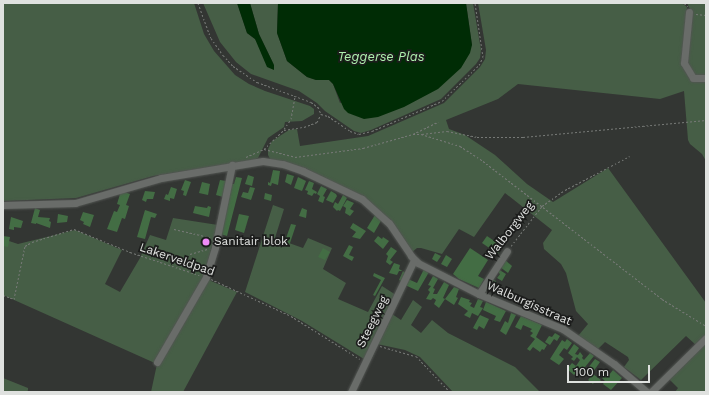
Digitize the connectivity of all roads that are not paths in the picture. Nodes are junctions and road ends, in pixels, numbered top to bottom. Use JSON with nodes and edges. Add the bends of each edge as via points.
{"nodes":[{"id":1,"x":689,"y":12,"type":"road end"},
{"id":2,"x":706,"y":78,"type":"edge"},
{"id":3,"x":232,"y":165,"type":"junction"},
{"id":4,"x":3,"y":205,"type":"edge"},
{"id":5,"x":507,"y":251,"type":"road end"},
{"id":6,"x":414,"y":260,"type":"junction"},
{"id":7,"x":479,"y":294,"type":"junction"},
{"id":8,"x":706,"y":338,"type":"edge"},
{"id":9,"x":157,"y":362,"type":"dead end"},
{"id":10,"x":351,"y":392,"type":"edge"},
{"id":11,"x":647,"y":392,"type":"edge"},
{"id":12,"x":651,"y":392,"type":"edge"}],
"edges":[{"from":1,"to":2,"type":"street","via":[[684,63],[693,78]]},
{"from":3,"to":4,"type":"street","via":[[142,182],[75,203]]},
{"from":3,"to":6,"type":"street","via":[[263,161],[282,164],[303,171],[355,196],[377,210],[389,222]]},
{"from":3,"to":9,"type":"street","via":[[206,277]]},
{"from":5,"to":7,"type":"street","name":"Walborgweg"},
{"from":6,"to":7,"type":"street","name":"Walburgisstraat"},
{"from":6,"to":10,"type":"street","name":"Steegweg"},
{"from":7,"to":11,"type":"street","name":"Walburgisstraat","via":[[563,329],[614,364]]},
{"from":8,"to":12,"type":"street"}]}
